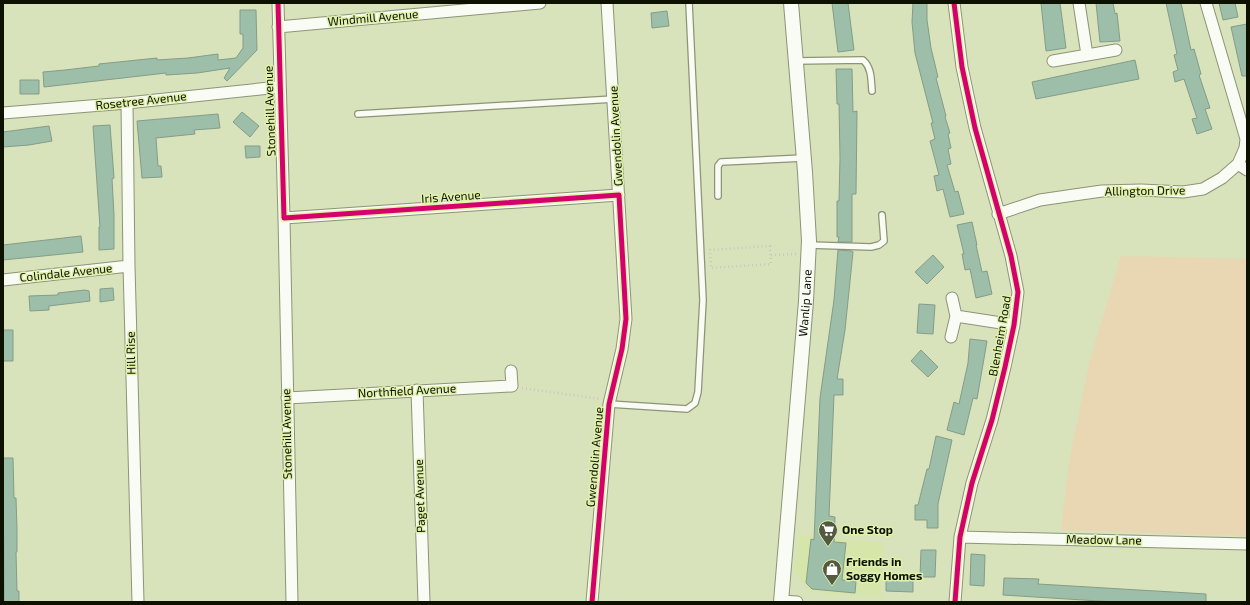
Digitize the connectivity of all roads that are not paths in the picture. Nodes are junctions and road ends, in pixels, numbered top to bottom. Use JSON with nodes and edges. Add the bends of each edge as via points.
{"nodes":[{"id":1,"x":278,"y":3,"type":"edge"},
{"id":2,"x":540,"y":3,"type":"edge"},
{"id":3,"x":607,"y":3,"type":"edge"},
{"id":4,"x":689,"y":3,"type":"edge"},
{"id":5,"x":791,"y":3,"type":"edge"},
{"id":6,"x":954,"y":3,"type":"edge"},
{"id":7,"x":1079,"y":3,"type":"edge"},
{"id":8,"x":1206,"y":3,"type":"edge"},
{"id":9,"x":278,"y":27,"type":"junction"},
{"id":10,"x":1116,"y":50,"type":"dead end"},
{"id":11,"x":1087,"y":55,"type":"junction"},
{"id":12,"x":796,"y":61,"type":"junction"},
{"id":13,"x":1053,"y":61,"type":"dead end"},
{"id":14,"x":280,"y":86,"type":"junction"},
{"id":15,"x":872,"y":91,"type":"dead end"},
{"id":16,"x":614,"y":99,"type":"junction"},
{"id":17,"x":127,"y":103,"type":"junction"},
{"id":18,"x":3,"y":113,"type":"edge"},
{"id":19,"x":358,"y":114,"type":"dead end"},
{"id":20,"x":804,"y":158,"type":"junction"},
{"id":21,"x":1243,"y":167,"type":"edge"},
{"id":22,"x":619,"y":195,"type":"junction"},
{"id":23,"x":718,"y":196,"type":"dead end"},
{"id":24,"x":998,"y":214,"type":"junction"},
{"id":25,"x":882,"y":215,"type":"dead end"},
{"id":26,"x":284,"y":218,"type":"junction"},
{"id":27,"x":809,"y":249,"type":"junction"},
{"id":28,"x":129,"y":266,"type":"junction"},
{"id":29,"x":3,"y":280,"type":"edge"},
{"id":30,"x":952,"y":298,"type":"dead end"},
{"id":31,"x":956,"y":316,"type":"junction"},
{"id":32,"x":1014,"y":324,"type":"junction"},
{"id":33,"x":951,"y":336,"type":"dead end"},
{"id":34,"x":511,"y":371,"type":"dead end"},
{"id":35,"x":417,"y":390,"type":"junction"},
{"id":36,"x":286,"y":398,"type":"junction"},
{"id":37,"x":610,"y":402,"type":"junction"},
{"id":38,"x":960,"y":537,"type":"junction"},
{"id":39,"x":1247,"y":544,"type":"edge"},
{"id":40,"x":138,"y":602,"type":"edge"},
{"id":41,"x":292,"y":602,"type":"edge"},
{"id":42,"x":424,"y":602,"type":"edge"},
{"id":43,"x":592,"y":602,"type":"edge"},
{"id":44,"x":781,"y":602,"type":"edge"},
{"id":45,"x":797,"y":602,"type":"edge"},
{"id":46,"x":955,"y":602,"type":"edge"}],
"edges":[{"from":1,"to":9,"type":"street","name":"Stonehill Avenue"},
{"from":2,"to":9,"type":"street","name":"Windmill Avenue"},
{"from":3,"to":16,"type":"street","name":"Gwendolin Avenue"},
{"from":4,"to":37,"type":"lane","via":[[703,300],[698,392],[695,403],[686,408]]},
{"from":5,"to":12,"type":"street","name":"Wanlip Lane"},
{"from":6,"to":24,"type":"street","name":"Blenheim Road","via":[[962,67],[974,128]]},
{"from":7,"to":11,"type":"street"},
{"from":8,"to":21,"type":"street","name":"Allington Drive","via":[[1246,139]]},
{"from":9,"to":14,"type":"street","name":"Stonehill Avenue"},
{"from":10,"to":11,"type":"street"},
{"from":11,"to":13,"type":"street"},
{"from":12,"to":15,"type":"lane","via":[[863,60],[870,70]]},
{"from":12,"to":20,"type":"street","name":"Wanlip Lane"},
{"from":14,"to":17,"type":"street","name":"Rosetree Avenue"},
{"from":14,"to":26,"type":"street","name":"Stonehill Avenue"},
{"from":16,"to":19,"type":"lane"},
{"from":16,"to":22,"type":"street","name":"Gwendolin Avenue"},
{"from":17,"to":18,"type":"street","name":"Rosetree Avenue"},
{"from":17,"to":28,"type":"street","name":"Hill Rise"},
{"from":20,"to":23,"type":"lane","via":[[721,162],[718,166]]},
{"from":20,"to":27,"type":"street","name":"Wanlip Lane"},
{"from":21,"to":24,"type":"street","name":"Allington Drive","via":[[1203,189],[1183,192],[1141,190],[1088,193],[1040,200]]},
{"from":22,"to":26,"type":"street","name":"Iris Avenue"},
{"from":22,"to":37,"type":"street","name":"Gwendolin Avenue","via":[[626,319]]},
{"from":24,"to":32,"type":"street","name":"Blenheim Road","via":[[1011,256],[1018,292]]},
{"from":25,"to":27,"type":"lane","via":[[884,241],[879,245]]},
{"from":26,"to":36,"type":"street","name":"Stonehill Avenue"},
{"from":27,"to":44,"type":"street","name":"Wanlip Lane"},
{"from":28,"to":29,"type":"street","name":"Colindale Avenue"},
{"from":28,"to":40,"type":"street","name":"Hill Rise"},
{"from":30,"to":31,"type":"street"},
{"from":31,"to":32,"type":"street"},
{"from":31,"to":33,"type":"street"},
{"from":32,"to":38,"type":"street","name":"Blenheim Road","via":[[992,420],[972,483]]},
{"from":34,"to":35,"type":"street","name":"Northfield Avenue","via":[[512,386]]},
{"from":35,"to":36,"type":"street","name":"Northfield Avenue"},
{"from":35,"to":42,"type":"street","name":"Paget Avenue"},
{"from":36,"to":41,"type":"street","name":"Stonehill Avenue"},
{"from":37,"to":43,"type":"street","name":"Gwendolin Avenue"},
{"from":38,"to":39,"type":"street","name":"Meadow Lane"},
{"from":38,"to":46,"type":"street","name":"Blenheim Road"},
{"from":44,"to":45,"type":"street"}]}
